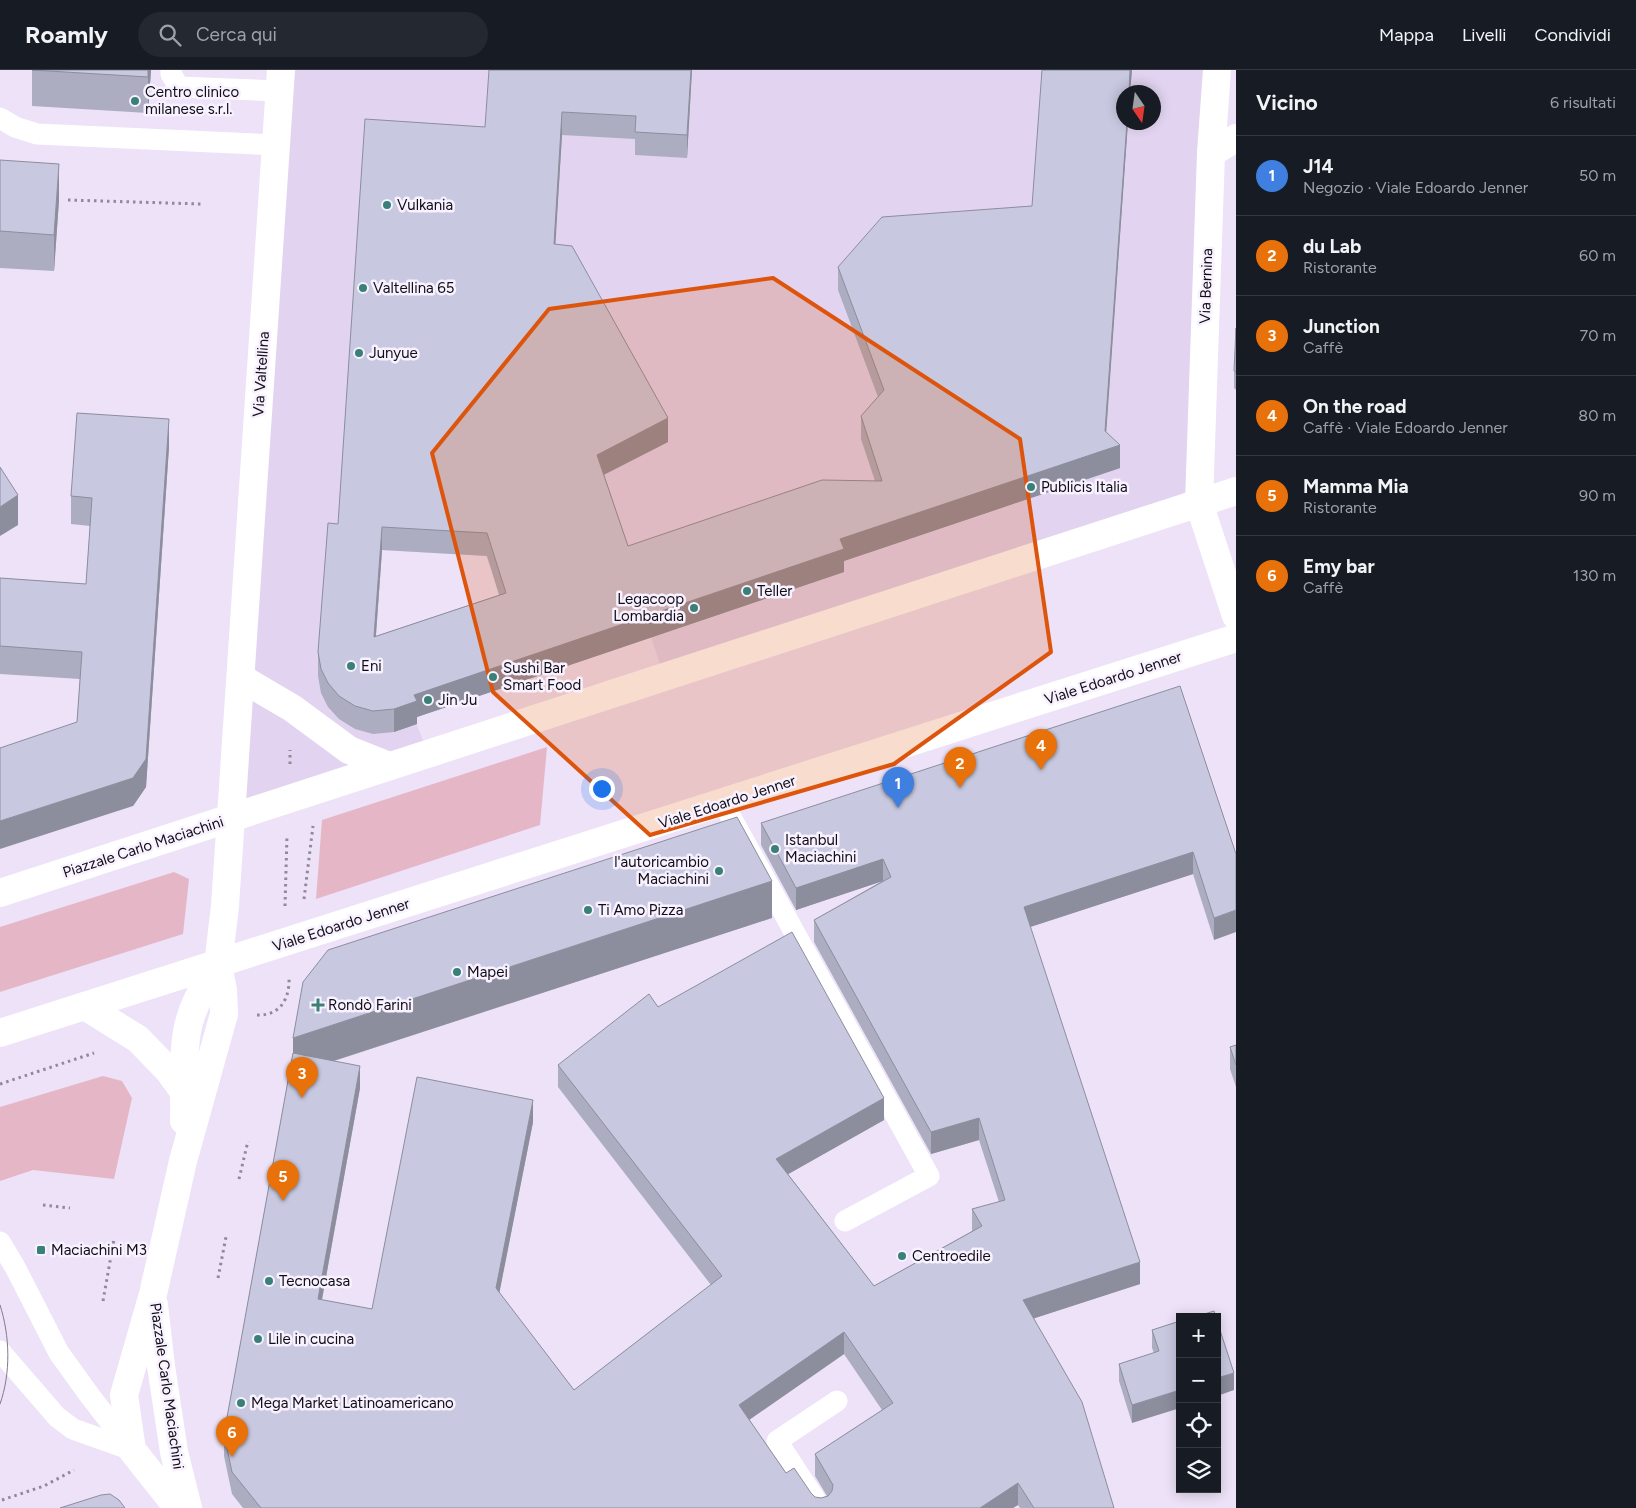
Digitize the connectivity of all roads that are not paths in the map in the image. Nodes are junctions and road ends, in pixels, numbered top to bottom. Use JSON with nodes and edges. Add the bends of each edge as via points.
{"nodes":[{"id":1,"x":171,"y":70,"type":"edge"},
{"id":2,"x":1217,"y":70,"type":"edge"},
{"id":3,"x":280,"y":81,"type":"edge"},
{"id":4,"x":5,"y":126,"type":"edge"},
{"id":5,"x":1236,"y":138,"type":"edge"},
{"id":6,"x":276,"y":145,"type":"junction"},
{"id":7,"x":1211,"y":153,"type":"junction"},
{"id":8,"x":1236,"y":491,"type":"edge"},
{"id":9,"x":1199,"y":503,"type":"junction"},
{"id":10,"x":1236,"y":616,"type":"edge"},
{"id":11,"x":1236,"y":638,"type":"edge"},
{"id":12,"x":241,"y":678,"type":"junction"},
{"id":13,"x":389,"y":766,"type":"junction"},
{"id":14,"x":725,"y":802,"type":"junction"},
{"id":15,"x":231,"y":818,"type":"junction"},
{"id":16,"x":0,"y":893,"type":"edge"},
{"id":17,"x":218,"y":965,"type":"junction"},
{"id":18,"x":85,"y":1006,"type":"junction"},
{"id":19,"x":0,"y":1033,"type":"edge"},
{"id":20,"x":185,"y":1093,"type":"junction"},
{"id":21,"x":183,"y":1161,"type":"junction"},
{"id":22,"x":846,"y":1221,"type":"dead end"},
{"id":23,"x":0,"y":1242,"type":"edge"},
{"id":24,"x":153,"y":1294,"type":"junction"},
{"id":25,"x":0,"y":1345,"type":"edge"},
{"id":26,"x":0,"y":1352,"type":"edge"},
{"id":27,"x":0,"y":1356,"type":"edge"},
{"id":28,"x":837,"y":1401,"type":"dead end"},
{"id":29,"x":132,"y":1450,"type":"junction"},
{"id":30,"x":178,"y":1508,"type":"edge"},
{"id":31,"x":188,"y":1508,"type":"edge"},
{"id":32,"x":821,"y":1508,"type":"edge"}],
"edges":[{"from":1,"to":3,"type":"lane","via":[[179,87]]},
{"from":2,"to":7,"type":"main road","name":"Via Bernina"},
{"from":3,"to":6,"type":"main road","name":"Via Valtellina"},
{"from":4,"to":6,"type":"lane","via":[[37,134]]},
{"from":5,"to":7,"type":"main road"},
{"from":6,"to":12,"type":"main road","name":"Via Valtellina"},
{"from":7,"to":9,"type":"main road","name":"Via Bernina"},
{"from":8,"to":9,"type":"main road"},
{"from":9,"to":10,"type":"main road"},
{"from":9,"to":13,"type":"main road"},
{"from":11,"to":14,"type":"main road","name":"Viale Edoardo Jenner"},
{"from":12,"to":13,"type":"main road","via":[[292,708],[349,750]]},
{"from":12,"to":15,"type":"main road","name":"Via Valtellina"},
{"from":13,"to":15,"type":"main road"},
{"from":14,"to":17,"type":"main road","name":"Viale Edoardo Jenner"},
{"from":14,"to":22,"type":"lane","via":[[929,1176]]},
{"from":15,"to":16,"type":"main road","name":"Piazzale Carlo Maciachini"},
{"from":15,"to":17,"type":"main road","name":"Piazzale Carlo Maciachini"},
{"from":17,"to":18,"type":"main road"},
{"from":17,"to":20,"type":"main road","name":"Piazzale Carlo Maciachini","via":[[201,990],[190,1018],[186,1036]]},
{"from":17,"to":21,"type":"main road","name":"Piazzale Carlo Maciachini","via":[[224,1014]]},
{"from":18,"to":19,"type":"main road"},
{"from":18,"to":20,"type":"main road","via":[[138,1039]]},
{"from":20,"to":21,"type":"main road","name":"Piazzale Carlo Maciachini"},
{"from":21,"to":24,"type":"main road","name":"Piazzale Carlo Maciachini"},
{"from":23,"to":29,"type":"lane","via":[[60,1353]]},
{"from":24,"to":29,"type":"main road","name":"Piazzale Carlo Maciachini","via":[[124,1394]]},
{"from":24,"to":31,"type":"main road","name":"Piazzale Carlo Maciachini","via":[[174,1452]]},
{"from":25,"to":26,"type":"lane"},
{"from":26,"to":27,"type":"lane"},
{"from":26,"to":29,"type":"lane","via":[[57,1417],[73,1429]]},
{"from":28,"to":32,"type":"lane","via":[[777,1441]]},
{"from":29,"to":30,"type":"main road"}]}
